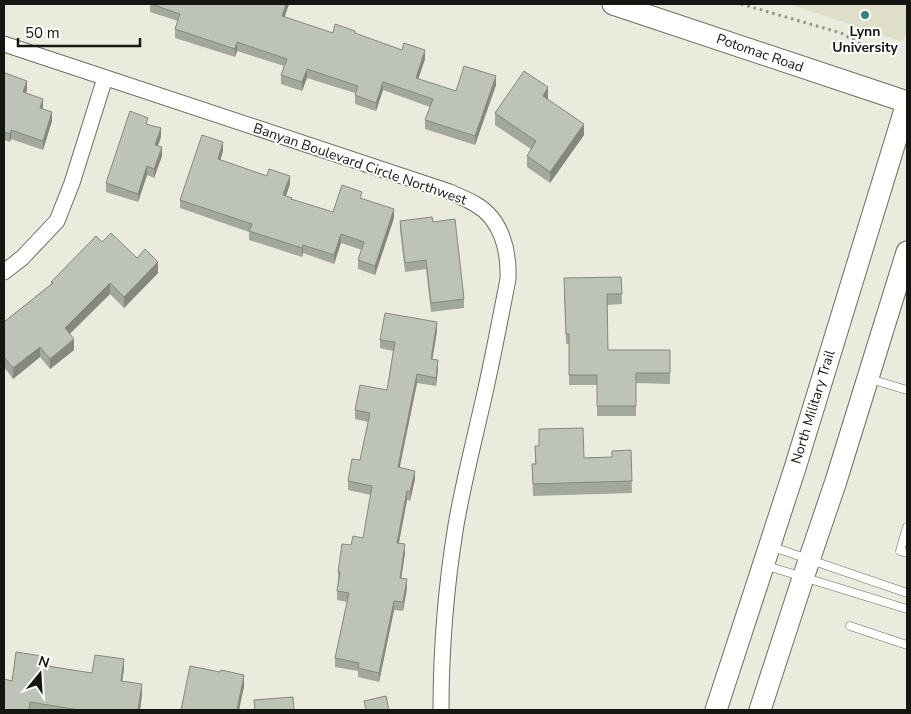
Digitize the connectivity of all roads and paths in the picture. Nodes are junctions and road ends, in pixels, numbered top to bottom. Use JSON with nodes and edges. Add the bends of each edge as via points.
{"nodes":[{"id":1,"x":613,"y":4,"type":"edge"},
{"id":2,"x":741,"y":4,"type":"edge"},
{"id":3,"x":4,"y":44,"type":"edge"},
{"id":4,"x":866,"y":47,"type":"dead end"},
{"id":5,"x":105,"y":78,"type":"junction"},
{"id":6,"x":907,"y":103,"type":"edge"},
{"id":7,"x":907,"y":252,"type":"edge"},
{"id":8,"x":4,"y":272,"type":"edge"},
{"id":9,"x":868,"y":378,"type":"junction"},
{"id":10,"x":907,"y":390,"type":"edge"},
{"id":11,"x":907,"y":527,"type":"edge"},
{"id":12,"x":907,"y":553,"type":"edge"},
{"id":13,"x":766,"y":555,"type":"junction"},
{"id":14,"x":806,"y":569,"type":"junction"},
{"id":15,"x":907,"y":593,"type":"edge"},
{"id":16,"x":907,"y":609,"type":"edge"},
{"id":17,"x":850,"y":626,"type":"dead end"},
{"id":18,"x":907,"y":645,"type":"edge"},
{"id":19,"x":441,"y":710,"type":"edge"},
{"id":20,"x":716,"y":710,"type":"edge"},
{"id":21,"x":760,"y":710,"type":"edge"}],
"edges":[{"from":1,"to":6,"type":"main road","name":"Potomac Road"},
{"from":2,"to":4,"type":"path","via":[[841,34]]},
{"from":3,"to":5,"type":"street","name":"Banyan Boulevard Circle Northwest"},
{"from":5,"to":8,"type":"street","via":[[57,221]]},
{"from":5,"to":19,"type":"street","name":"Banyan Boulevard Circle Northwest","via":[[450,192],[476,204],[501,232],[509,262],[508,280],[456,526],[446,596]]},
{"from":6,"to":13,"type":"main road","name":"North Military Trail"},
{"from":7,"to":9,"type":"main road"},
{"from":9,"to":10,"type":"lane"},
{"from":9,"to":14,"type":"main road"},
{"from":11,"to":12,"type":"lane","via":[[900,551]]},
{"from":13,"to":14,"type":"lane"},
{"from":13,"to":14,"type":"lane"},
{"from":13,"to":20,"type":"main road","name":"North Military Trail"},
{"from":14,"to":15,"type":"lane"},
{"from":14,"to":16,"type":"lane"},
{"from":14,"to":21,"type":"main road"},
{"from":17,"to":18,"type":"lane"}]}
